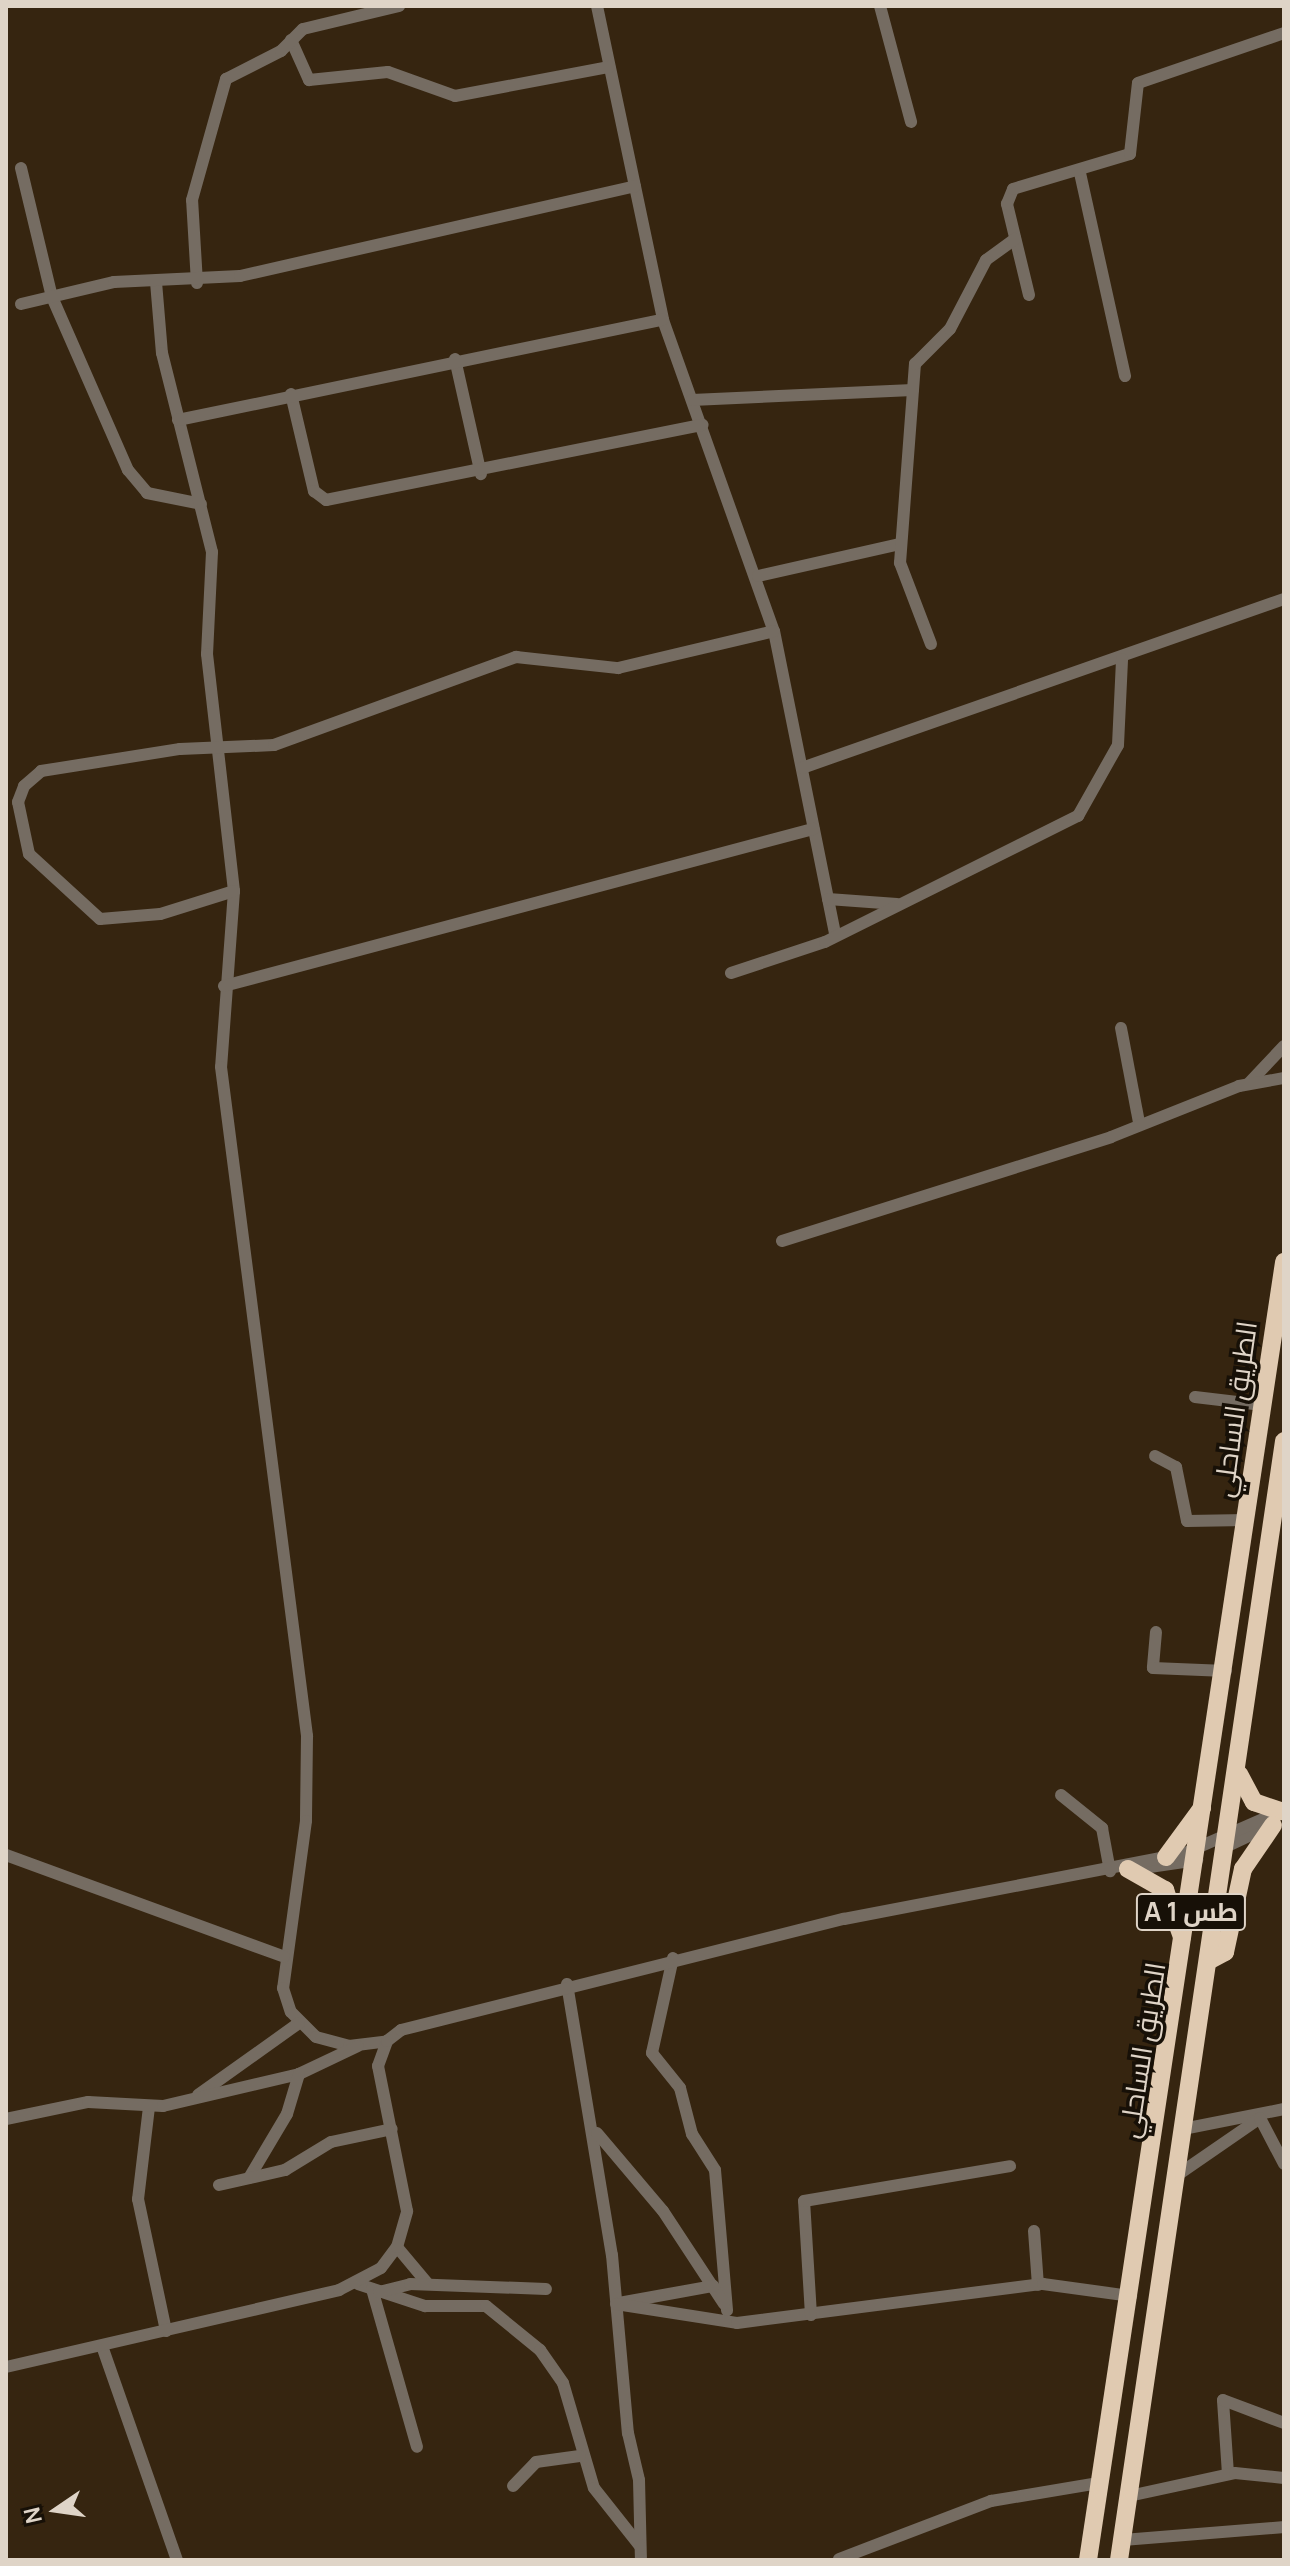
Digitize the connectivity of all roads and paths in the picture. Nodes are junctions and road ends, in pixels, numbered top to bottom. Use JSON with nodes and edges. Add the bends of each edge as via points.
{"nodes":[{"id":1,"x":399,"y":6,"type":"edge"},
{"id":2,"x":597,"y":6,"type":"edge"},
{"id":3,"x":880,"y":6,"type":"edge"},
{"id":4,"x":1284,"y":33,"type":"edge"},
{"id":5,"x":291,"y":40,"type":"junction"},
{"id":6,"x":609,"y":67,"type":"junction"},
{"id":7,"x":911,"y":122,"type":"dead end"},
{"id":8,"x":21,"y":168,"type":"dead end"},
{"id":9,"x":1080,"y":173,"type":"junction"},
{"id":10,"x":635,"y":186,"type":"junction"},
{"id":11,"x":1015,"y":239,"type":"junction"},
{"id":12,"x":156,"y":282,"type":"junction"},
{"id":13,"x":197,"y":283,"type":"junction"},
{"id":14,"x":1029,"y":295,"type":"dead end"},
{"id":15,"x":52,"y":297,"type":"junction"},
{"id":16,"x":21,"y":304,"type":"dead end"},
{"id":17,"x":663,"y":320,"type":"junction"},
{"id":18,"x":455,"y":359,"type":"junction"},
{"id":19,"x":1125,"y":376,"type":"dead end"},
{"id":20,"x":913,"y":390,"type":"junction"},
{"id":21,"x":291,"y":394,"type":"junction"},
{"id":22,"x":692,"y":400,"type":"junction"},
{"id":23,"x":178,"y":420,"type":"junction"},
{"id":24,"x":703,"y":425,"type":"junction"},
{"id":25,"x":481,"y":474,"type":"junction"},
{"id":26,"x":201,"y":504,"type":"junction"},
{"id":27,"x":900,"y":544,"type":"junction"},
{"id":28,"x":758,"y":576,"type":"junction"},
{"id":29,"x":1284,"y":599,"type":"edge"},
{"id":30,"x":774,"y":631,"type":"junction"},
{"id":31,"x":931,"y":644,"type":"dead end"},
{"id":32,"x":1122,"y":659,"type":"junction"},
{"id":33,"x":221,"y":744,"type":"junction"},
{"id":34,"x":802,"y":768,"type":"junction"},
{"id":35,"x":813,"y":829,"type":"junction"},
{"id":36,"x":234,"y":891,"type":"junction"},
{"id":37,"x":828,"y":899,"type":"junction"},
{"id":38,"x":897,"y":904,"type":"junction"},
{"id":39,"x":835,"y":933,"type":"junction"},
{"id":40,"x":731,"y":973,"type":"dead end"},
{"id":41,"x":224,"y":986,"type":"junction"},
{"id":42,"x":1121,"y":1028,"type":"dead end"},
{"id":43,"x":1284,"y":1046,"type":"edge"},
{"id":44,"x":1284,"y":1078,"type":"edge"},
{"id":45,"x":1249,"y":1083,"type":"junction"},
{"id":46,"x":1139,"y":1122,"type":"junction"},
{"id":47,"x":782,"y":1241,"type":"dead end"},
{"id":48,"x":1284,"y":1262,"type":"edge"},
{"id":49,"x":1195,"y":1397,"type":"dead end"},
{"id":50,"x":1263,"y":1405,"type":"junction"},
{"id":51,"x":1284,"y":1441,"type":"edge"},
{"id":52,"x":1155,"y":1456,"type":"dead end"},
{"id":53,"x":1280,"y":1498,"type":"edge"},
{"id":54,"x":1246,"y":1520,"type":"junction"},
{"id":55,"x":1156,"y":1632,"type":"dead end"},
{"id":56,"x":1226,"y":1671,"type":"junction"},
{"id":57,"x":1238,"y":1770,"type":"junction"},
{"id":58,"x":1061,"y":1795,"type":"dead end"},
{"id":59,"x":1208,"y":1799,"type":"junction"},
{"id":60,"x":1280,"y":1816,"type":"edge"},
{"id":61,"x":1226,"y":1841,"type":"junction"},
{"id":62,"x":1200,"y":1854,"type":"junction"},
{"id":63,"x":6,"y":1855,"type":"edge"},
{"id":64,"x":1166,"y":1857,"type":"junction"},
{"id":65,"x":1118,"y":1870,"type":"junction"},
{"id":66,"x":284,"y":1957,"type":"junction"},
{"id":67,"x":673,"y":1958,"type":"junction"},
{"id":68,"x":1183,"y":1958,"type":"junction"},
{"id":69,"x":1210,"y":1960,"type":"junction"},
{"id":70,"x":567,"y":1984,"type":"junction"},
{"id":71,"x":299,"y":2023,"type":"junction"},
{"id":72,"x":387,"y":2041,"type":"junction"},
{"id":73,"x":360,"y":2045,"type":"junction"},
{"id":74,"x":299,"y":2074,"type":"junction"},
{"id":75,"x":192,"y":2099,"type":"junction"},
{"id":76,"x":149,"y":2107,"type":"junction"},
{"id":77,"x":1284,"y":2109,"type":"edge"},
{"id":78,"x":1260,"y":2118,"type":"junction"},
{"id":79,"x":6,"y":2119,"type":"edge"},
{"id":80,"x":594,"y":2128,"type":"junction"},
{"id":81,"x":392,"y":2129,"type":"junction"},
{"id":82,"x":1183,"y":2129,"type":"junction"},
{"id":83,"x":1284,"y":2164,"type":"edge"},
{"id":84,"x":1010,"y":2166,"type":"dead end"},
{"id":85,"x":1176,"y":2176,"type":"junction"},
{"id":86,"x":249,"y":2178,"type":"junction"},
{"id":87,"x":219,"y":2185,"type":"dead end"},
{"id":88,"x":1034,"y":2231,"type":"dead end"},
{"id":89,"x":397,"y":2247,"type":"junction"},
{"id":90,"x":358,"y":2284,"type":"junction"},
{"id":91,"x":1038,"y":2285,"type":"junction"},
{"id":92,"x":431,"y":2286,"type":"junction"},
{"id":93,"x":713,"y":2286,"type":"junction"},
{"id":94,"x":546,"y":2289,"type":"dead end"},
{"id":95,"x":375,"y":2290,"type":"junction"},
{"id":96,"x":1131,"y":2296,"type":"junction"},
{"id":97,"x":616,"y":2304,"type":"junction"},
{"id":98,"x":727,"y":2310,"type":"junction"},
{"id":99,"x":811,"y":2315,"type":"junction"},
{"id":100,"x":737,"y":2323,"type":"junction"},
{"id":101,"x":166,"y":2331,"type":"junction"},
{"id":102,"x":102,"y":2346,"type":"junction"},
{"id":103,"x":6,"y":2367,"type":"edge"},
{"id":104,"x":1284,"y":2423,"type":"edge"},
{"id":105,"x":417,"y":2447,"type":"dead end"},
{"id":106,"x":580,"y":2456,"type":"junction"},
{"id":107,"x":1228,"y":2474,"type":"junction"},
{"id":108,"x":1284,"y":2478,"type":"edge"},
{"id":109,"x":1099,"y":2483,"type":"junction"},
{"id":110,"x":513,"y":2486,"type":"dead end"},
{"id":111,"x":1129,"y":2496,"type":"junction"},
{"id":112,"x":1284,"y":2527,"type":"edge"},
{"id":113,"x":1123,"y":2540,"type":"junction"},
{"id":114,"x":640,"y":2546,"type":"junction"},
{"id":115,"x":1085,"y":2558,"type":"edge"},
{"id":116,"x":839,"y":2559,"type":"edge"},
{"id":117,"x":177,"y":2560,"type":"edge"},
{"id":118,"x":641,"y":2560,"type":"edge"},
{"id":119,"x":1119,"y":2560,"type":"edge"}],
"edges":[{"from":1,"to":5,"type":"street","via":[[310,27]]},
{"from":2,"to":6,"type":"street"},
{"from":3,"to":7,"type":"street"},
{"from":4,"to":9,"type":"street","via":[[1138,83],[1130,154]]},
{"from":5,"to":6,"type":"street","via":[[309,80],[388,72],[455,96]]},
{"from":5,"to":13,"type":"street","via":[[224,83],[192,200]]},
{"from":6,"to":10,"type":"street"},
{"from":8,"to":15,"type":"street"},
{"from":9,"to":11,"type":"street","via":[[1013,189],[1007,204]]},
{"from":9,"to":19,"type":"street"},
{"from":10,"to":13,"type":"street"},
{"from":10,"to":17,"type":"street"},
{"from":11,"to":14,"type":"street"},
{"from":11,"to":20,"type":"street","via":[[986,260],[946,335],[917,360]]},
{"from":12,"to":13,"type":"street"},
{"from":12,"to":15,"type":"street","via":[[114,282]]},
{"from":12,"to":23,"type":"street","via":[[162,353]]},
{"from":15,"to":16,"type":"street"},
{"from":15,"to":26,"type":"street","via":[[137,483],[160,498]]},
{"from":17,"to":18,"type":"street"},
{"from":17,"to":22,"type":"street"},
{"from":18,"to":21,"type":"street"},
{"from":18,"to":25,"type":"street"},
{"from":20,"to":22,"type":"street"},
{"from":20,"to":27,"type":"street"},
{"from":21,"to":23,"type":"street"},
{"from":21,"to":25,"type":"street","via":[[321,498]]},
{"from":22,"to":24,"type":"street"},
{"from":23,"to":26,"type":"street"},
{"from":24,"to":25,"type":"street"},
{"from":24,"to":28,"type":"street"},
{"from":26,"to":33,"type":"street","via":[[212,564],[207,654]]},
{"from":27,"to":28,"type":"street"},
{"from":27,"to":31,"type":"street","via":[[904,579]]},
{"from":28,"to":30,"type":"street"},
{"from":29,"to":32,"type":"street"},
{"from":30,"to":33,"type":"street","via":[[618,668],[516,657],[274,745]]},
{"from":30,"to":34,"type":"street"},
{"from":32,"to":34,"type":"street"},
{"from":32,"to":38,"type":"street","via":[[1122,730],[1087,809]]},
{"from":33,"to":36,"type":"street"},
{"from":33,"to":36,"type":"street","via":[[41,771],[18,802],[29,854],[100,919],[160,914]]},
{"from":34,"to":35,"type":"street"},
{"from":35,"to":37,"type":"street"},
{"from":35,"to":41,"type":"street"},
{"from":36,"to":41,"type":"street"},
{"from":37,"to":38,"type":"street"},
{"from":37,"to":39,"type":"street"},
{"from":38,"to":39,"type":"street"},
{"from":39,"to":40,"type":"street"},
{"from":41,"to":66,"type":"street","via":[[221,1067],[307,1736],[306,1821]]},
{"from":42,"to":46,"type":"street"},
{"from":43,"to":45,"type":"street"},
{"from":44,"to":45,"type":"street"},
{"from":45,"to":46,"type":"street"},
{"from":46,"to":47,"type":"street","via":[[1017,1169]]},
{"from":48,"to":50,"type":"highway","name":"الطريق الساحلي","number":"A 1 طس"},
{"from":49,"to":50,"type":"street"},
{"from":50,"to":54,"type":"highway","name":"الطريق الساحلي","number":"A 1 طس"},
{"from":51,"to":53,"type":"highway","name":"الطريق الساحلي","number":"A 1 طس"},
{"from":52,"to":54,"type":"street","via":[[1176,1467],[1187,1521]]},
{"from":53,"to":57,"type":"highway","name":"الطريق الساحلي","number":"A 1 طس"},
{"from":54,"to":56,"type":"highway","name":"الطريق الساحلي","number":"A 1 طس"},
{"from":55,"to":56,"type":"street","via":[[1153,1668]]},
{"from":56,"to":59,"type":"highway","name":"الطريق الساحلي","number":"A 1 طس"},
{"from":57,"to":60,"type":"highway","via":[[1248,1796]]},
{"from":57,"to":61,"type":"highway","name":"الطريق الساحلي","number":"A 1 طس"},
{"from":58,"to":65,"type":"street","via":[[1102,1828]]},
{"from":59,"to":62,"type":"highway","name":"الطريق الساحلي","number":"A 1 طس"},
{"from":59,"to":64,"type":"highway"},
{"from":60,"to":61,"type":"street"},
{"from":60,"to":69,"type":"highway","via":[[1243,1869],[1225,1952]]},
{"from":61,"to":62,"type":"street"},
{"from":61,"to":69,"type":"highway","name":"الطريق الساحلي","number":"A 1 طس"},
{"from":62,"to":64,"type":"street"},
{"from":62,"to":65,"type":"street"},
{"from":62,"to":68,"type":"highway","name":"الطريق الساحلي","number":"A 1 طس"},
{"from":63,"to":66,"type":"street"},
{"from":64,"to":65,"type":"street"},
{"from":65,"to":67,"type":"street"},
{"from":65,"to":68,"type":"highway","via":[[1157,1883],[1171,1900]]},
{"from":66,"to":71,"type":"street","via":[[283,1988]]},
{"from":67,"to":70,"type":"street"},
{"from":67,"to":98,"type":"street","via":[[652,2053],[680,2088],[692,2134],[715,2170]]},
{"from":68,"to":96,"type":"highway","name":"الطريق الساحلي","number":"A 1 طس"},
{"from":69,"to":82,"type":"highway","name":"الطريق الساحلي","number":"A 1 طس"},
{"from":70,"to":72,"type":"street","via":[[410,2026]]},
{"from":70,"to":80,"type":"street"},
{"from":71,"to":73,"type":"street","via":[[327,2042]]},
{"from":71,"to":75,"type":"street"},
{"from":72,"to":73,"type":"street"},
{"from":72,"to":81,"type":"street","via":[[378,2066]]},
{"from":73,"to":74,"type":"street"},
{"from":74,"to":75,"type":"street"},
{"from":74,"to":86,"type":"street","via":[[287,2114]]},
{"from":75,"to":76,"type":"street"},
{"from":76,"to":79,"type":"street","via":[[88,2102]]},
{"from":76,"to":101,"type":"street","via":[[138,2199]]},
{"from":77,"to":78,"type":"street"},
{"from":78,"to":82,"type":"street"},
{"from":78,"to":83,"type":"street"},
{"from":78,"to":85,"type":"street"},
{"from":80,"to":93,"type":"street"},
{"from":80,"to":97,"type":"street"},
{"from":81,"to":86,"type":"street","via":[[331,2142],[297,2165]]},
{"from":81,"to":89,"type":"street","via":[[407,2198]]},
{"from":82,"to":85,"type":"highway","name":"الطريق الساحلي","number":"A 1 طس"},
{"from":84,"to":99,"type":"street","via":[[804,2201]]},
{"from":85,"to":111,"type":"highway","name":"الطريق الساحلي","number":"A 1 طس"},
{"from":86,"to":87,"type":"street"},
{"from":88,"to":91,"type":"street"},
{"from":89,"to":90,"type":"street"},
{"from":89,"to":92,"type":"street"},
{"from":90,"to":95,"type":"street"},
{"from":90,"to":101,"type":"street"},
{"from":91,"to":96,"type":"street"},
{"from":91,"to":99,"type":"street"},
{"from":92,"to":94,"type":"street"},
{"from":92,"to":95,"type":"street"},
{"from":93,"to":97,"type":"street"},
{"from":93,"to":98,"type":"street"},
{"from":95,"to":105,"type":"street"},
{"from":95,"to":106,"type":"street","via":[[425,2306],[478,2305],[499,2313],[557,2371]]},
{"from":96,"to":109,"type":"highway","name":"الطريق الساحلي","number":"A 1 طس"},
{"from":97,"to":100,"type":"street"},
{"from":97,"to":114,"type":"street","via":[[638,2467]]},
{"from":98,"to":100,"type":"street"},
{"from":99,"to":100,"type":"street"},
{"from":101,"to":102,"type":"street"},
{"from":102,"to":103,"type":"street"},
{"from":102,"to":117,"type":"street"},
{"from":104,"to":107,"type":"street","via":[[1223,2400]]},
{"from":106,"to":110,"type":"street","via":[[536,2462]]},
{"from":106,"to":114,"type":"street","via":[[603,2503]]},
{"from":107,"to":108,"type":"street"},
{"from":107,"to":111,"type":"street"},
{"from":109,"to":115,"type":"highway","name":"الطريق الساحلي","number":"A 1 طس"},
{"from":109,"to":116,"type":"street","via":[[991,2501]]},
{"from":111,"to":113,"type":"highway","name":"الطريق الساحلي","number":"A 1 طس"},
{"from":112,"to":113,"type":"street"},
{"from":113,"to":119,"type":"highway","name":"الطريق الساحلي","number":"A 1 طس"},
{"from":114,"to":118,"type":"street"}]}
